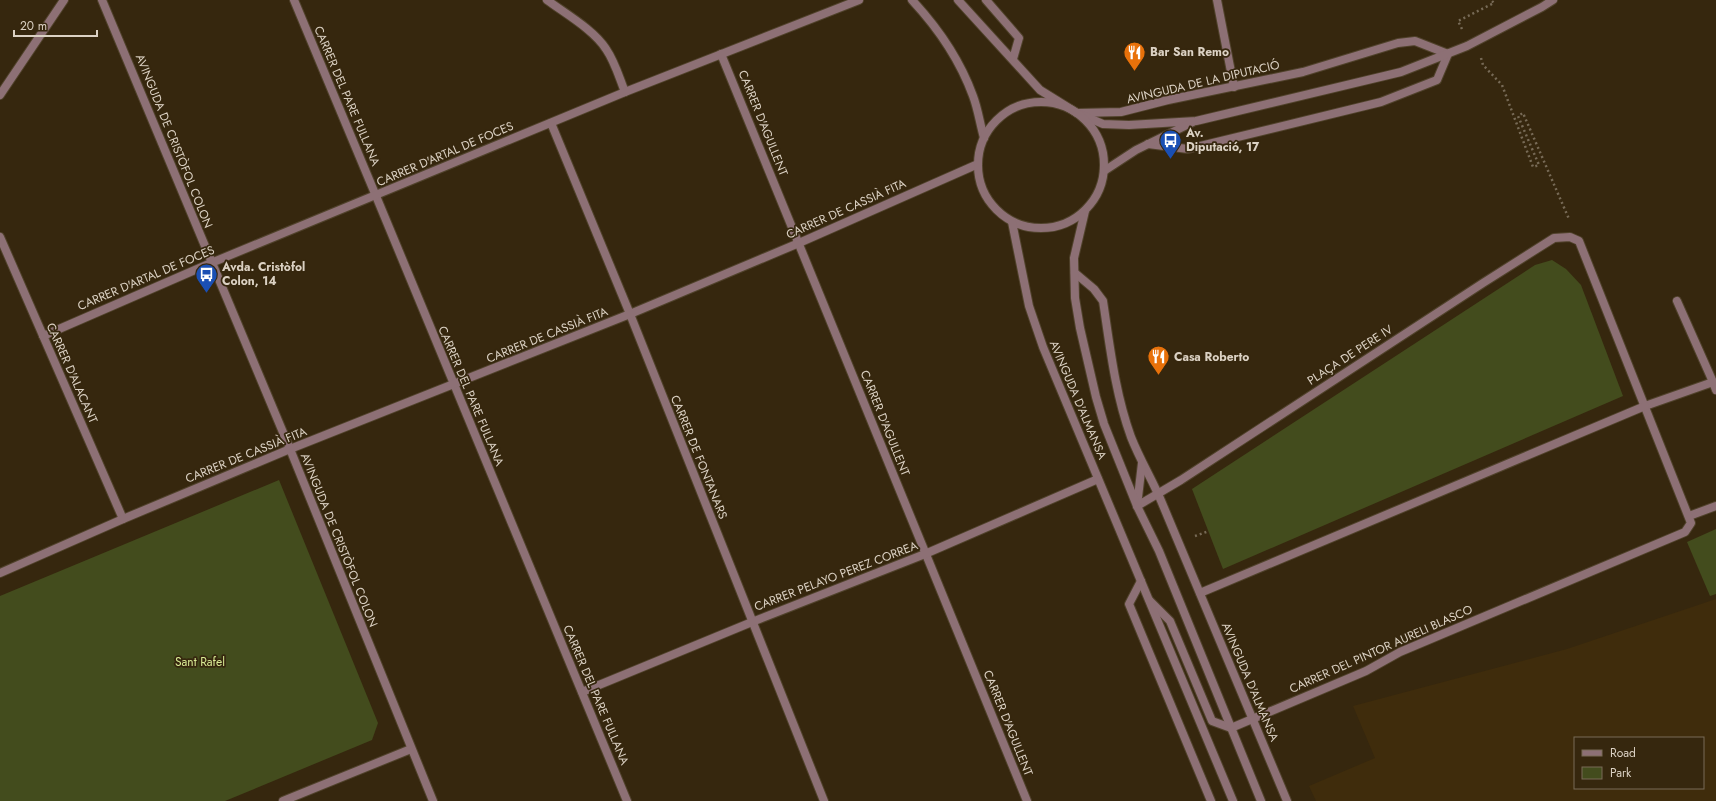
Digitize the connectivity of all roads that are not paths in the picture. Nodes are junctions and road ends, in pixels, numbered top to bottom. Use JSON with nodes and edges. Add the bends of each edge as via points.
{"nodes":[{"id":1,"x":64,"y":0,"type":"edge"},
{"id":2,"x":102,"y":0,"type":"edge"},
{"id":3,"x":294,"y":0,"type":"edge"},
{"id":4,"x":547,"y":0,"type":"edge"},
{"id":5,"x":859,"y":0,"type":"edge"},
{"id":6,"x":912,"y":0,"type":"edge"},
{"id":7,"x":958,"y":0,"type":"edge"},
{"id":8,"x":986,"y":0,"type":"edge"},
{"id":9,"x":1217,"y":0,"type":"edge"},
{"id":10,"x":1553,"y":0,"type":"edge"},
{"id":11,"x":721,"y":54,"type":"junction"},
{"id":12,"x":1448,"y":54,"type":"junction"},
{"id":13,"x":1012,"y":59,"type":"junction"},
{"id":14,"x":1234,"y":87,"type":"junction"},
{"id":15,"x":625,"y":92,"type":"junction"},
{"id":16,"x":0,"y":95,"type":"edge"},
{"id":17,"x":1077,"y":113,"type":"junction"},
{"id":18,"x":1196,"y":120,"type":"junction"},
{"id":19,"x":551,"y":123,"type":"junction"},
{"id":20,"x":984,"y":138,"type":"junction"},
{"id":21,"x":1148,"y":144,"type":"junction"},
{"id":22,"x":978,"y":164,"type":"junction"},
{"id":23,"x":1104,"y":171,"type":"junction"},
{"id":24,"x":376,"y":196,"type":"junction"},
{"id":25,"x":1085,"y":211,"type":"junction"},
{"id":26,"x":1012,"y":222,"type":"junction"},
{"id":27,"x":0,"y":237,"type":"edge"},
{"id":28,"x":799,"y":243,"type":"junction"},
{"id":29,"x":211,"y":263,"type":"junction"},
{"id":30,"x":1075,"y":273,"type":"junction"},
{"id":31,"x":1677,"y":301,"type":"dead end"},
{"id":32,"x":630,"y":314,"type":"junction"},
{"id":33,"x":43,"y":336,"type":"junction"},
{"id":34,"x":454,"y":384,"type":"junction"},
{"id":35,"x":1714,"y":386,"type":"edge"},
{"id":36,"x":1645,"y":406,"type":"junction"},
{"id":37,"x":290,"y":450,"type":"junction"},
{"id":38,"x":1142,"y":462,"type":"junction"},
{"id":39,"x":1098,"y":479,"type":"junction"},
{"id":40,"x":1158,"y":493,"type":"junction"},
{"id":41,"x":1137,"y":506,"type":"junction"},
{"id":42,"x":1716,"y":506,"type":"edge"},
{"id":43,"x":1689,"y":516,"type":"junction"},
{"id":44,"x":122,"y":519,"type":"junction"},
{"id":45,"x":925,"y":554,"type":"junction"},
{"id":46,"x":0,"y":573,"type":"edge"},
{"id":47,"x":1141,"y":581,"type":"junction"},
{"id":48,"x":1200,"y":592,"type":"junction"},
{"id":49,"x":1150,"y":601,"type":"junction"},
{"id":50,"x":752,"y":622,"type":"junction"},
{"id":51,"x":582,"y":692,"type":"junction"},
{"id":52,"x":1254,"y":719,"type":"junction"},
{"id":53,"x":1231,"y":728,"type":"junction"},
{"id":54,"x":411,"y":749,"type":"junction"},
{"id":55,"x":283,"y":801,"type":"edge"},
{"id":56,"x":433,"y":801,"type":"edge"},
{"id":57,"x":627,"y":801,"type":"edge"},
{"id":58,"x":824,"y":801,"type":"edge"},
{"id":59,"x":1027,"y":801,"type":"edge"},
{"id":60,"x":1211,"y":801,"type":"edge"},
{"id":61,"x":1233,"y":801,"type":"edge"},
{"id":62,"x":1261,"y":801,"type":"edge"},
{"id":63,"x":1288,"y":801,"type":"edge"}],
"edges":[{"from":1,"to":16,"type":"street"},
{"from":2,"to":29,"type":"street","name":"AVINGUDA DE CRISTÒFOL COLON"},
{"from":3,"to":24,"type":"street","name":"CARRER DEL PARE FULLANA"},
{"from":4,"to":15,"type":"street","via":[[589,31],[606,48]]},
{"from":5,"to":11,"type":"street","name":"CARRER D'ARTAL DE FOCES"},
{"from":6,"to":20,"type":"street","via":[[934,24],[955,59],[973,96]]},
{"from":7,"to":13,"type":"street"},
{"from":8,"to":13,"type":"street","via":[[1019,38]]},
{"from":9,"to":14,"type":"street"},
{"from":10,"to":12,"type":"street"},
{"from":11,"to":15,"type":"street","name":"CARRER D'ARTAL DE FOCES"},
{"from":11,"to":28,"type":"street","name":"CARRER D'AGULLENT"},
{"from":12,"to":14,"type":"street","name":"AVINGUDA DE LA DIPUTACIÓ","via":[[1415,41],[1398,43],[1303,72]]},
{"from":12,"to":18,"type":"street","via":[[1401,72]]},
{"from":12,"to":21,"type":"street","via":[[1437,80],[1381,102],[1188,149]]},
{"from":13,"to":17,"type":"street","via":[[1040,90]]},
{"from":14,"to":17,"type":"street","name":"AVINGUDA DE LA DIPUTACIÓ","via":[[1121,112]]},
{"from":15,"to":19,"type":"street","name":"CARRER D'ARTAL DE FOCES"},
{"from":17,"to":18,"type":"street","via":[[1103,124],[1129,125]]},
{"from":17,"to":20,"type":"street","via":[[1058,104],[1036,102],[1014,107],[997,120]]},
{"from":17,"to":23,"type":"street","via":[[1090,124],[1098,138],[1104,154]]},
{"from":18,"to":21,"type":"street"},
{"from":19,"to":24,"type":"street","name":"CARRER D'ARTAL DE FOCES"},
{"from":19,"to":32,"type":"street","name":"CARRER DE FONTANARS"},
{"from":20,"to":22,"type":"street","via":[[979,150]]},
{"from":21,"to":23,"type":"street"},
{"from":22,"to":26,"type":"street","via":[[979,182],[986,198],[998,212]]},
{"from":22,"to":28,"type":"street","name":"CARRER DE CASSIÀ FITA"},
{"from":23,"to":25,"type":"street","via":[[1098,193]]},
{"from":24,"to":29,"type":"street","name":"CARRER D'ARTAL DE FOCES"},
{"from":24,"to":34,"type":"street","name":"CARRER DEL PARE FULLANA"},
{"from":25,"to":26,"type":"street","via":[[1069,222],[1051,228],[1031,228]]},
{"from":25,"to":30,"type":"street","name":"AVINGUDA D'ALMANSA","via":[[1074,258]]},
{"from":26,"to":39,"type":"street","name":"AVINGUDA D'ALMANSA","via":[[1029,306],[1043,347]]},
{"from":27,"to":33,"type":"street","name":"CARRER D'ALACANT"},
{"from":28,"to":32,"type":"street","name":"CARRER DE CASSIÀ FITA"},
{"from":28,"to":45,"type":"street","name":"CARRER D'AGULLENT"},
{"from":29,"to":33,"type":"street","name":"CARRER D'ARTAL DE FOCES"},
{"from":29,"to":37,"type":"street","name":"AVINGUDA DE CRISTÒFOL COLON"},
{"from":30,"to":38,"type":"street","name":"AVINGUDA D'ALMANSA","via":[[1094,289],[1103,301],[1120,399],[1131,437]]},
{"from":30,"to":41,"type":"street","name":"AVINGUDA D'ALMANSA","via":[[1080,328],[1096,397],[1104,424]]},
{"from":31,"to":35,"type":"street"},
{"from":32,"to":34,"type":"street","name":"CARRER DE CASSIÀ FITA"},
{"from":32,"to":50,"type":"street","name":"CARRER DE FONTANARS"},
{"from":33,"to":44,"type":"street","name":"CARRER D'ALACANT"},
{"from":34,"to":37,"type":"street","name":"CARRER DE CASSIÀ FITA"},
{"from":34,"to":51,"type":"street","name":"CARRER DEL PARE FULLANA"},
{"from":35,"to":36,"type":"street"},
{"from":36,"to":40,"type":"street","name":"PLAÇA DE PERE IV","via":[[1579,241],[1570,237],[1554,238]]},
{"from":36,"to":43,"type":"street"},
{"from":36,"to":48,"type":"street"},
{"from":37,"to":44,"type":"street","name":"CARRER DE CASSIÀ FITA"},
{"from":37,"to":54,"type":"street","name":"AVINGUDA DE CRISTÒFOL COLON"},
{"from":38,"to":40,"type":"street","name":"AVINGUDA D'ALMANSA"},
{"from":38,"to":41,"type":"street"},
{"from":39,"to":45,"type":"street","name":"CARRER PELAYO PEREZ CORREA"},
{"from":39,"to":47,"type":"street","name":"AVINGUDA D'ALMANSA"},
{"from":40,"to":41,"type":"street","name":"PLAÇA DE PERE IV"},
{"from":40,"to":48,"type":"street","name":"AVINGUDA D'ALMANSA"},
{"from":41,"to":53,"type":"street","name":"AVINGUDA D'ALMANSA","via":[[1159,551]]},
{"from":42,"to":43,"type":"street"},
{"from":43,"to":52,"type":"street","name":"CARRER DEL PINTOR AURELI BLASCO","via":[[1691,523],[1685,532],[1400,652],[1366,671]]},
{"from":44,"to":46,"type":"street","name":"CARRER DE CASSIÀ FITA"},
{"from":45,"to":50,"type":"street","name":"CARRER PELAYO PEREZ CORREA"},
{"from":45,"to":59,"type":"street","name":"CARRER D'AGULLENT"},
{"from":47,"to":49,"type":"street","name":"AVINGUDA D'ALMANSA"},
{"from":47,"to":60,"type":"street","via":[[1129,604]]},
{"from":48,"to":52,"type":"street","name":"AVINGUDA D'ALMANSA"},
{"from":49,"to":53,"type":"street","via":[[1170,621],[1212,721]]},
{"from":49,"to":61,"type":"street","name":"AVINGUDA D'ALMANSA"},
{"from":50,"to":51,"type":"street","name":"CARRER PELAYO PEREZ CORREA"},
{"from":50,"to":58,"type":"street","name":"CARRER DE FONTANARS"},
{"from":51,"to":57,"type":"street","name":"CARRER DEL PARE FULLANA"},
{"from":52,"to":53,"type":"street","name":"CARRER DEL PINTOR AURELI BLASCO"},
{"from":52,"to":63,"type":"street","name":"AVINGUDA D'ALMANSA"},
{"from":53,"to":62,"type":"street","name":"AVINGUDA D'ALMANSA"},
{"from":54,"to":55,"type":"street"},
{"from":54,"to":56,"type":"street","name":"AVINGUDA DE CRISTÒFOL COLON"}]}
